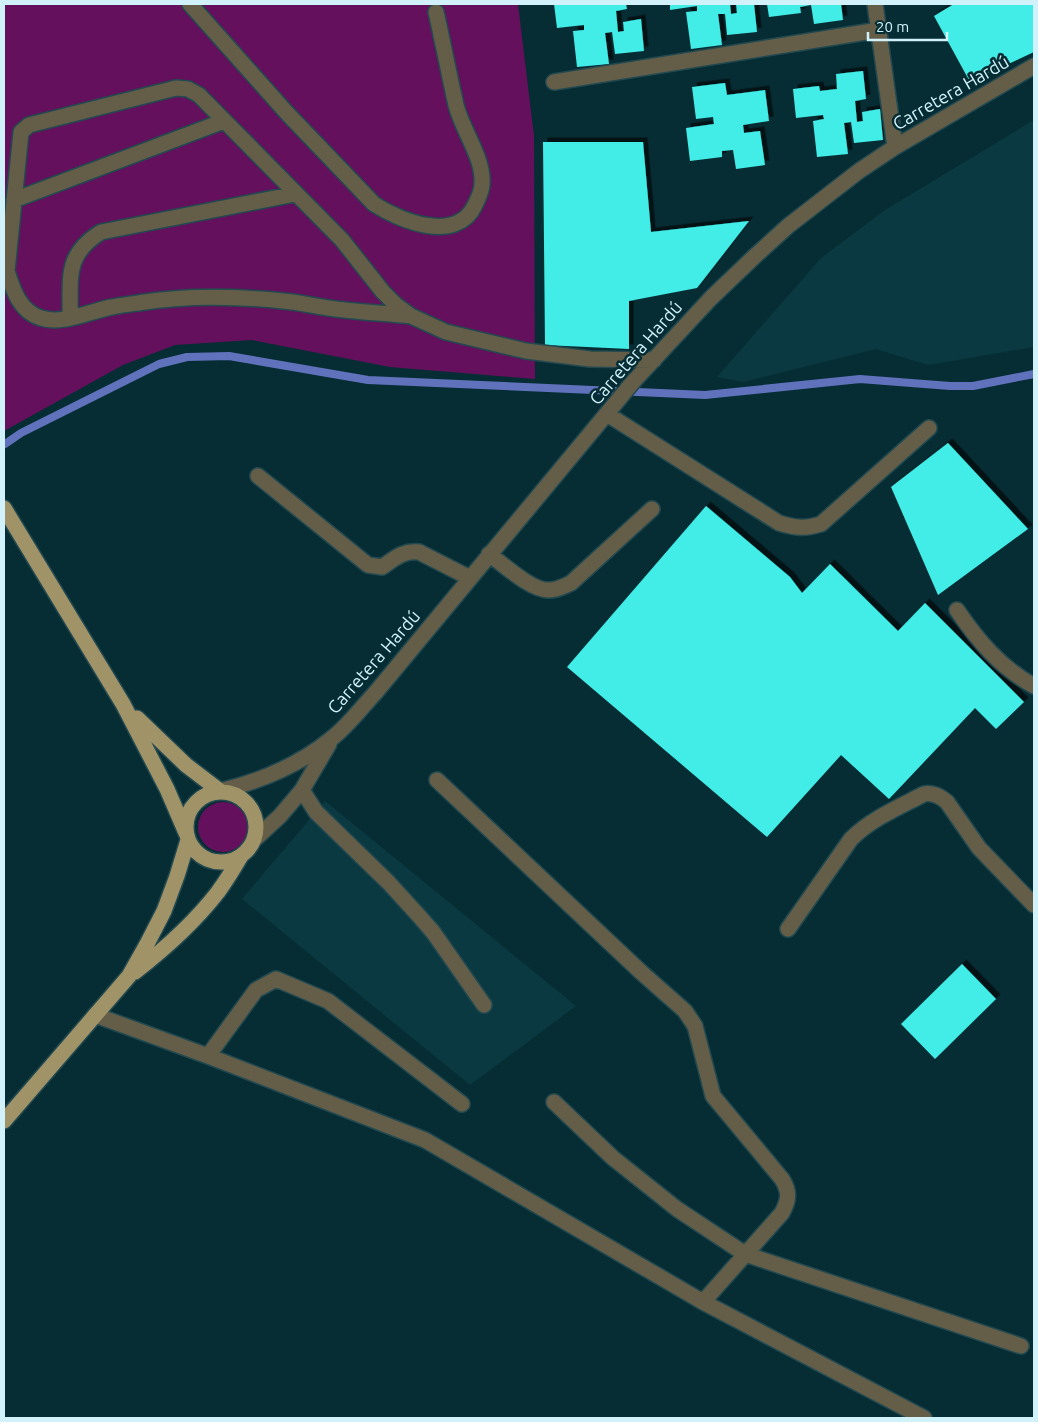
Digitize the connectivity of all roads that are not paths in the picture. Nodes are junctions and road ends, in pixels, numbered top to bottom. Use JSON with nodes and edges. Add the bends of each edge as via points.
{"nodes":[{"id":1,"x":190,"y":4,"type":"edge"},
{"id":2,"x":875,"y":4,"type":"edge"},
{"id":3,"x":436,"y":12,"type":"dead end"},
{"id":4,"x":879,"y":30,"type":"junction"},
{"id":5,"x":1034,"y":66,"type":"edge"},
{"id":6,"x":554,"y":82,"type":"dead end"},
{"id":7,"x":224,"y":121,"type":"junction"},
{"id":8,"x":895,"y":147,"type":"junction"},
{"id":9,"x":296,"y":194,"type":"junction"},
{"id":10,"x":14,"y":200,"type":"junction"},
{"id":11,"x":412,"y":316,"type":"junction"},
{"id":12,"x":70,"y":317,"type":"junction"},
{"id":13,"x":654,"y":360,"type":"junction"},
{"id":14,"x":611,"y":409,"type":"junction"},
{"id":15,"x":930,"y":428,"type":"dead end"},
{"id":16,"x":258,"y":476,"type":"dead end"},
{"id":17,"x":4,"y":508,"type":"edge"},
{"id":18,"x":652,"y":509,"type":"dead end"},
{"id":19,"x":489,"y":554,"type":"junction"},
{"id":20,"x":470,"y":578,"type":"junction"},
{"id":21,"x":956,"y":610,"type":"dead end"},
{"id":22,"x":1034,"y":686,"type":"edge"},
{"id":23,"x":123,"y":704,"type":"junction"},
{"id":24,"x":332,"y":738,"type":"junction"},
{"id":25,"x":437,"y":780,"type":"dead end"},
{"id":26,"x":302,"y":790,"type":"junction"},
{"id":27,"x":220,"y":791,"type":"junction"},
{"id":28,"x":187,"y":837,"type":"junction"},
{"id":29,"x":254,"y":840,"type":"junction"},
{"id":30,"x":241,"y":856,"type":"junction"},
{"id":31,"x":1034,"y":905,"type":"edge"},
{"id":32,"x":788,"y":929,"type":"dead end"},
{"id":33,"x":129,"y":976,"type":"junction"},
{"id":34,"x":484,"y":1005,"type":"dead end"},
{"id":35,"x":95,"y":1014,"type":"junction"},
{"id":36,"x":208,"y":1056,"type":"junction"},
{"id":37,"x":554,"y":1102,"type":"dead end"},
{"id":38,"x":462,"y":1104,"type":"dead end"},
{"id":39,"x":4,"y":1120,"type":"edge"},
{"id":40,"x":745,"y":1254,"type":"junction"},
{"id":41,"x":703,"y":1302,"type":"junction"},
{"id":42,"x":1021,"y":1346,"type":"dead end"},
{"id":43,"x":924,"y":1418,"type":"edge"}],
"edges":[{"from":1,"to":3,"type":"street","via":[[374,204],[407,221],[441,226],[465,220],[482,185],[481,170],[456,105]]},
{"from":2,"to":4,"type":"street"},
{"from":4,"to":6,"type":"street"},
{"from":4,"to":8,"type":"street"},
{"from":5,"to":8,"type":"street","name":"Carretera Hardú"},
{"from":7,"to":9,"type":"street"},
{"from":7,"to":10,"type":"street"},
{"from":7,"to":10,"type":"street","via":[[199,95],[188,89],[176,88],[29,124],[20,137]]},
{"from":8,"to":13,"type":"street","name":"Carretera Hardú","via":[[834,190],[754,256]]},
{"from":9,"to":11,"type":"street","via":[[342,240],[383,292]]},
{"from":9,"to":12,"type":"street","via":[[101,232],[77,254],[71,269]]},
{"from":10,"to":12,"type":"street","via":[[7,271],[12,288],[24,307],[40,318]]},
{"from":11,"to":12,"type":"street","via":[[285,301],[198,296],[138,303]]},
{"from":11,"to":13,"type":"street","via":[[446,332],[526,351],[590,359]]},
{"from":13,"to":14,"type":"street","name":"Carretera Hardú"},
{"from":14,"to":15,"type":"street","via":[[793,528],[821,524]]},
{"from":14,"to":19,"type":"street","name":"Carretera Hardú"},
{"from":16,"to":20,"type":"street","via":[[368,565],[382,567],[402,553],[419,552]]},
{"from":17,"to":23,"type":"main road"},
{"from":18,"to":19,"type":"street","via":[[572,583],[561,588],[536,588]]},
{"from":19,"to":20,"type":"street","name":"Carretera Hardú"},
{"from":20,"to":24,"type":"street","name":"Carretera Hardú","via":[[376,692]]},
{"from":21,"to":22,"type":"street","via":[[997,660]]},
{"from":23,"to":27,"type":"main road","via":[[186,765]]},
{"from":23,"to":28,"type":"main road","via":[[146,746]]},
{"from":24,"to":26,"type":"street","name":"Carretera Hardú"},
{"from":24,"to":27,"type":"street","name":"Carretera Hardú","via":[[284,770]]},
{"from":25,"to":40,"type":"street","via":[[691,1019],[713,1096],[782,1179],[789,1195],[782,1213]]},
{"from":26,"to":29,"type":"street","name":"Carretera Hardú"},
{"from":26,"to":34,"type":"street","via":[[316,812],[389,883],[433,932]]},
{"from":27,"to":28,"type":"main road","via":[[198,800],[190,810],[186,821]]},
{"from":27,"to":29,"type":"main road","via":[[232,793],[250,807],[256,823]]},
{"from":28,"to":30,"type":"main road","via":[[195,851],[217,862]]},
{"from":28,"to":33,"type":"main road","via":[[178,876],[164,911]]},
{"from":29,"to":30,"type":"main road"},
{"from":30,"to":33,"type":"main road","via":[[219,891],[192,923]]},
{"from":31,"to":32,"type":"street","via":[[979,848],[946,802],[929,793],[859,831]]},
{"from":33,"to":35,"type":"main road"},
{"from":35,"to":36,"type":"street"},
{"from":35,"to":39,"type":"main road"},
{"from":36,"to":38,"type":"street","via":[[256,990],[276,979],[328,1001]]},
{"from":36,"to":41,"type":"street","via":[[425,1140]]},
{"from":37,"to":40,"type":"street","via":[[613,1158],[670,1203]]},
{"from":40,"to":41,"type":"street"},
{"from":40,"to":42,"type":"street"},
{"from":41,"to":43,"type":"street"}]}
